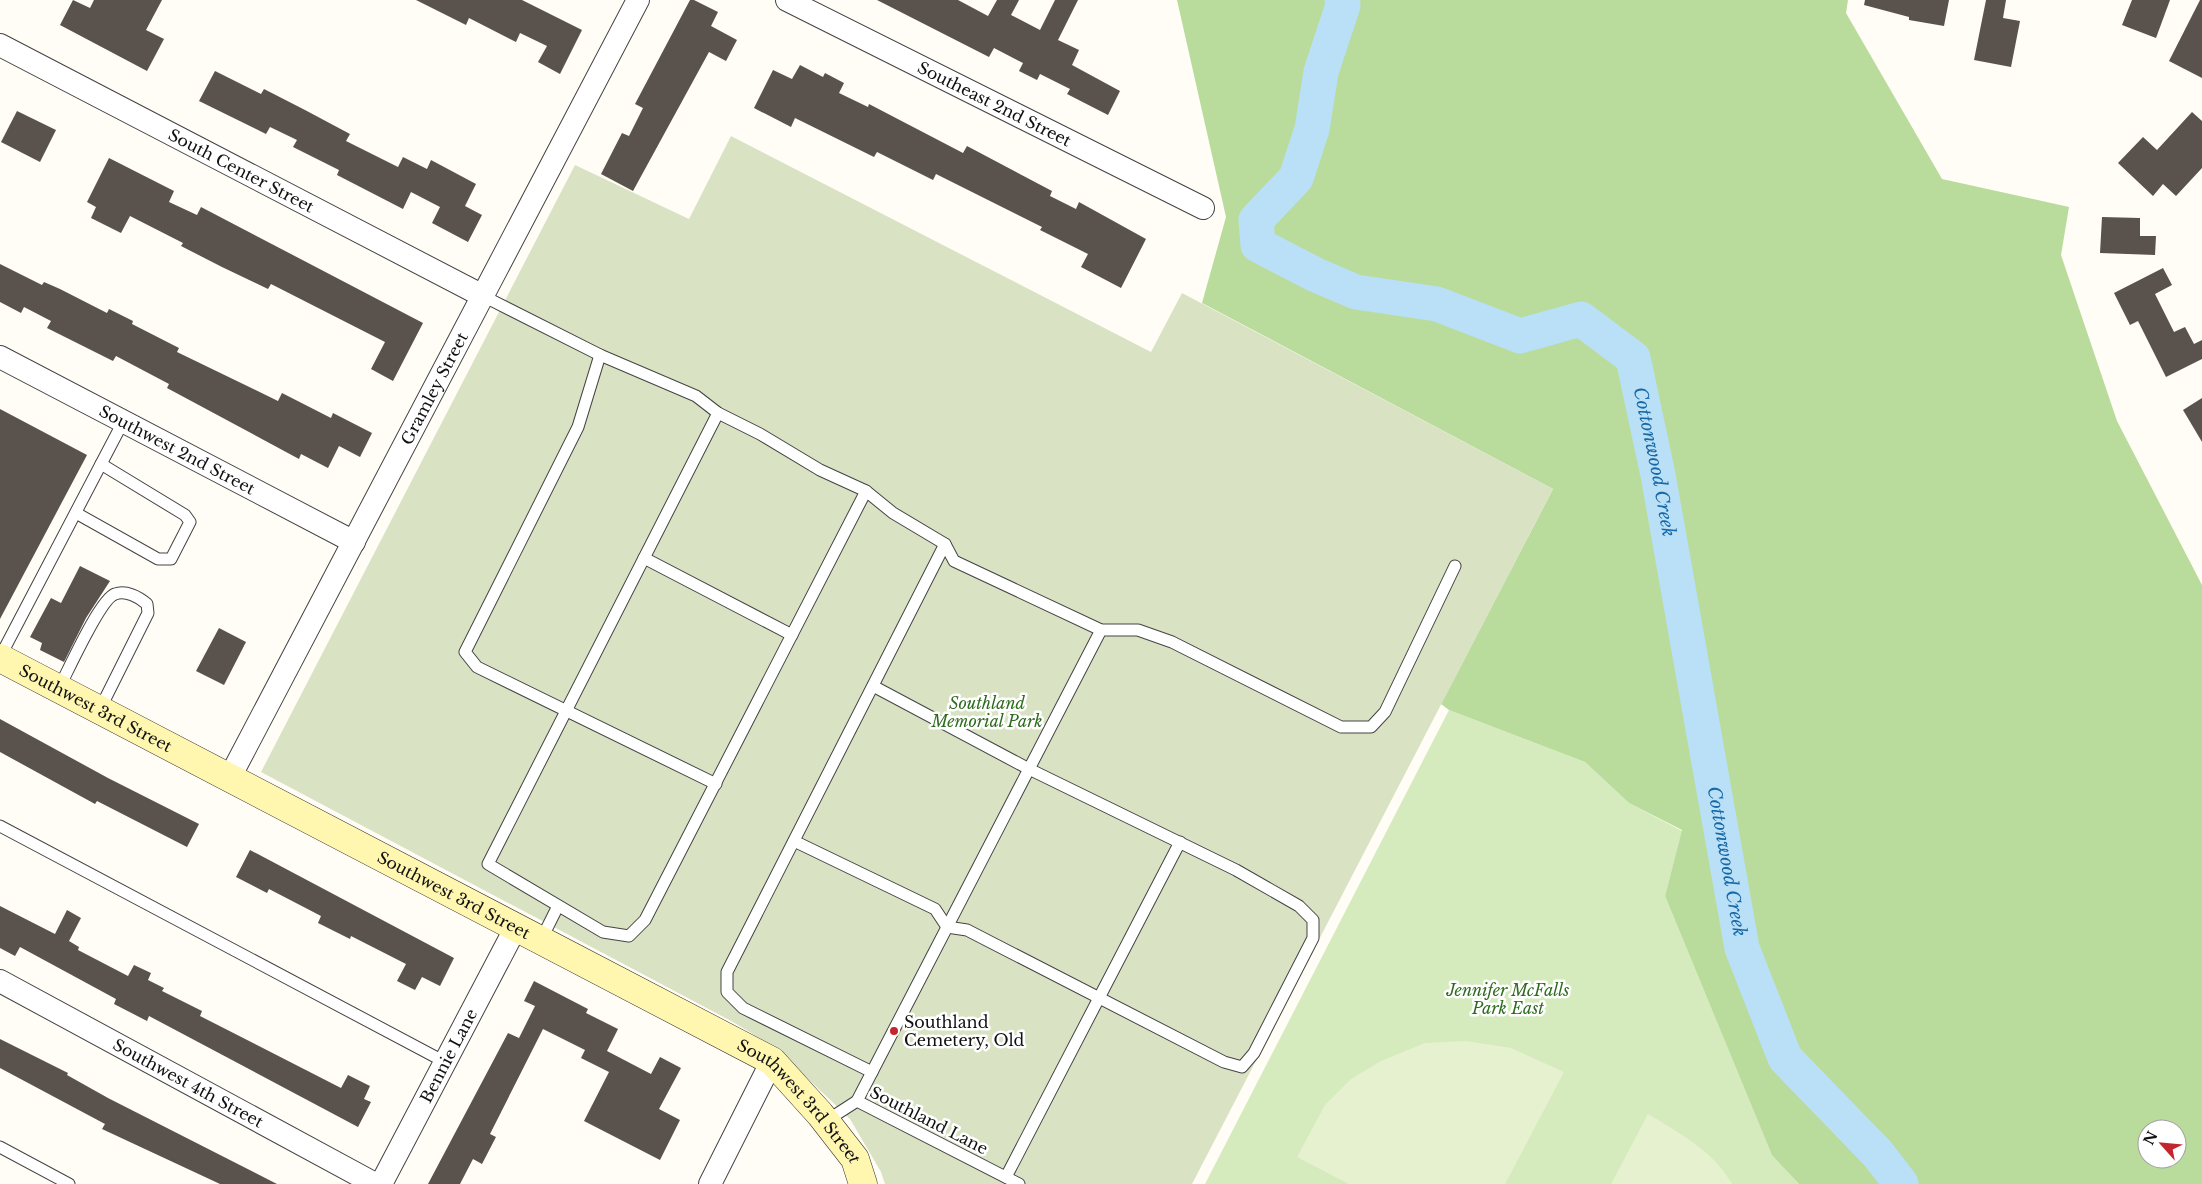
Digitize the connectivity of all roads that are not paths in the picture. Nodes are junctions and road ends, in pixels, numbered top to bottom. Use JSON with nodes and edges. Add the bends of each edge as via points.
{"nodes":[{"id":1,"x":638,"y":0,"type":"edge"},
{"id":2,"x":787,"y":0,"type":"edge"},
{"id":3,"x":0,"y":45,"type":"edge"},
{"id":4,"x":1203,"y":208,"type":"dead end"},
{"id":5,"x":483,"y":296,"type":"junction"},
{"id":6,"x":600,"y":355,"type":"junction"},
{"id":7,"x":0,"y":357,"type":"edge"},
{"id":8,"x":718,"y":413,"type":"junction"},
{"id":9,"x":122,"y":422,"type":"junction"},
{"id":10,"x":101,"y":464,"type":"junction"},
{"id":11,"x":866,"y":491,"type":"junction"},
{"id":12,"x":76,"y":513,"type":"junction"},
{"id":13,"x":354,"y":542,"type":"junction"},
{"id":14,"x":946,"y":544,"type":"junction"},
{"id":15,"x":644,"y":558,"type":"junction"},
{"id":16,"x":1455,"y":566,"type":"dead end"},
{"id":17,"x":1101,"y":630,"type":"junction"},
{"id":18,"x":792,"y":635,"type":"junction"},
{"id":19,"x":0,"y":657,"type":"edge"},
{"id":20,"x":873,"y":686,"type":"junction"},
{"id":21,"x":59,"y":688,"type":"junction"},
{"id":22,"x":100,"y":710,"type":"junction"},
{"id":23,"x":566,"y":710,"type":"junction"},
{"id":24,"x":1029,"y":769,"type":"junction"},
{"id":25,"x":230,"y":777,"type":"junction"},
{"id":26,"x":716,"y":784,"type":"junction"},
{"id":27,"x":0,"y":826,"type":"edge"},
{"id":28,"x":794,"y":841,"type":"junction"},
{"id":29,"x":1180,"y":842,"type":"junction"},
{"id":30,"x":558,"y":906,"type":"junction"},
{"id":31,"x":516,"y":927,"type":"junction"},
{"id":32,"x":947,"y":927,"type":"junction"},
{"id":33,"x":541,"y":940,"type":"junction"},
{"id":34,"x":0,"y":981,"type":"edge"},
{"id":35,"x":1100,"y":998,"type":"junction"},
{"id":36,"x":772,"y":1061,"type":"junction"},
{"id":37,"x":445,"y":1062,"type":"junction"},
{"id":38,"x":872,"y":1072,"type":"junction"},
{"id":39,"x":857,"y":1101,"type":"junction"},
{"id":40,"x":826,"y":1121,"type":"junction"},
{"id":41,"x":0,"y":1147,"type":"edge"},
{"id":42,"x":1006,"y":1177,"type":"junction"},
{"id":43,"x":69,"y":1184,"type":"edge"},
{"id":44,"x":375,"y":1184,"type":"edge"},
{"id":45,"x":381,"y":1184,"type":"edge"},
{"id":46,"x":710,"y":1184,"type":"edge"},
{"id":47,"x":863,"y":1184,"type":"edge"},
{"id":48,"x":1019,"y":1184,"type":"edge"}],
"edges":[{"from":1,"to":5,"type":"street","name":"Gramley Street"},
{"from":2,"to":4,"type":"street","name":"Southeast 2nd Street"},
{"from":3,"to":5,"type":"street","name":"South Center Street"},
{"from":5,"to":6,"type":"lane"},
{"from":5,"to":13,"type":"street","name":"Gramley Street"},
{"from":6,"to":8,"type":"lane","via":[[696,396]]},
{"from":6,"to":23,"type":"lane","via":[[578,427],[465,652],[477,667]]},
{"from":7,"to":9,"type":"street","name":"Southwest 2nd Street"},
{"from":8,"to":11,"type":"lane","via":[[820,470]]},
{"from":8,"to":15,"type":"lane"},
{"from":9,"to":10,"type":"lane"},
{"from":9,"to":13,"type":"street","name":"Southwest 2nd Street"},
{"from":10,"to":12,"type":"lane"},
{"from":10,"to":12,"type":"lane","via":[[185,515],[190,522],[170,560],[158,559]]},
{"from":11,"to":14,"type":"lane","via":[[893,513]]},
{"from":11,"to":18,"type":"lane"},
{"from":12,"to":19,"type":"lane"},
{"from":13,"to":25,"type":"street","name":"Gramley Street"},
{"from":14,"to":17,"type":"lane","via":[[954,561]]},
{"from":14,"to":20,"type":"lane"},
{"from":15,"to":18,"type":"lane"},
{"from":15,"to":23,"type":"lane"},
{"from":16,"to":17,"type":"lane","via":[[1385,712],[1371,727],[1341,727],[1172,642],[1138,630]]},
{"from":17,"to":24,"type":"lane"},
{"from":18,"to":26,"type":"lane"},
{"from":19,"to":21,"type":"street","name":"Southwest 3rd Street"},
{"from":20,"to":24,"type":"lane"},
{"from":20,"to":28,"type":"lane"},
{"from":21,"to":22,"type":"street","name":"Southwest 3rd Street"},
{"from":21,"to":22,"type":"lane","via":[[101,607],[113,594],[123,592],[139,597],[147,604],[148,613]]},
{"from":22,"to":25,"type":"street","name":"Southwest 3rd Street"},
{"from":23,"to":26,"type":"lane"},
{"from":23,"to":30,"type":"lane","via":[[488,864]]},
{"from":24,"to":29,"type":"lane"},
{"from":24,"to":32,"type":"lane"},
{"from":25,"to":31,"type":"street","name":"Southwest 3rd Street"},
{"from":26,"to":30,"type":"lane","via":[[646,920],[630,936],[603,932]]},
{"from":27,"to":37,"type":"lane"},
{"from":28,"to":32,"type":"lane","via":[[935,909]]},
{"from":28,"to":38,"type":"lane","via":[[727,972],[727,992],[744,1008]]},
{"from":29,"to":35,"type":"lane"},
{"from":29,"to":35,"type":"lane","via":[[1299,906],[1313,920],[1313,938],[1254,1053],[1242,1067],[1224,1062]]},
{"from":30,"to":33,"type":"lane"},
{"from":31,"to":33,"type":"street","name":"Southwest 3rd Street"},
{"from":31,"to":37,"type":"street","name":"Bennie Lane"},
{"from":32,"to":35,"type":"lane","via":[[967,930]]},
{"from":32,"to":38,"type":"lane"},
{"from":33,"to":36,"type":"street","name":"Southwest 3rd Street"},
{"from":34,"to":44,"type":"street","name":"Southwest 4th Street"},
{"from":35,"to":42,"type":"lane"},
{"from":36,"to":40,"type":"street","name":"Southwest 3rd Street"},
{"from":36,"to":46,"type":"street"},
{"from":37,"to":45,"type":"street","name":"Bennie Lane"},
{"from":38,"to":39,"type":"lane"},
{"from":39,"to":40,"type":"lane","name":"Southland Lane"},
{"from":39,"to":42,"type":"lane","name":"Southland Lane"},
{"from":40,"to":47,"type":"street","name":"Southwest 3rd Street","via":[[855,1159]]},
{"from":41,"to":43,"type":"lane"},
{"from":42,"to":48,"type":"lane","name":"Southland Lane"}]}
